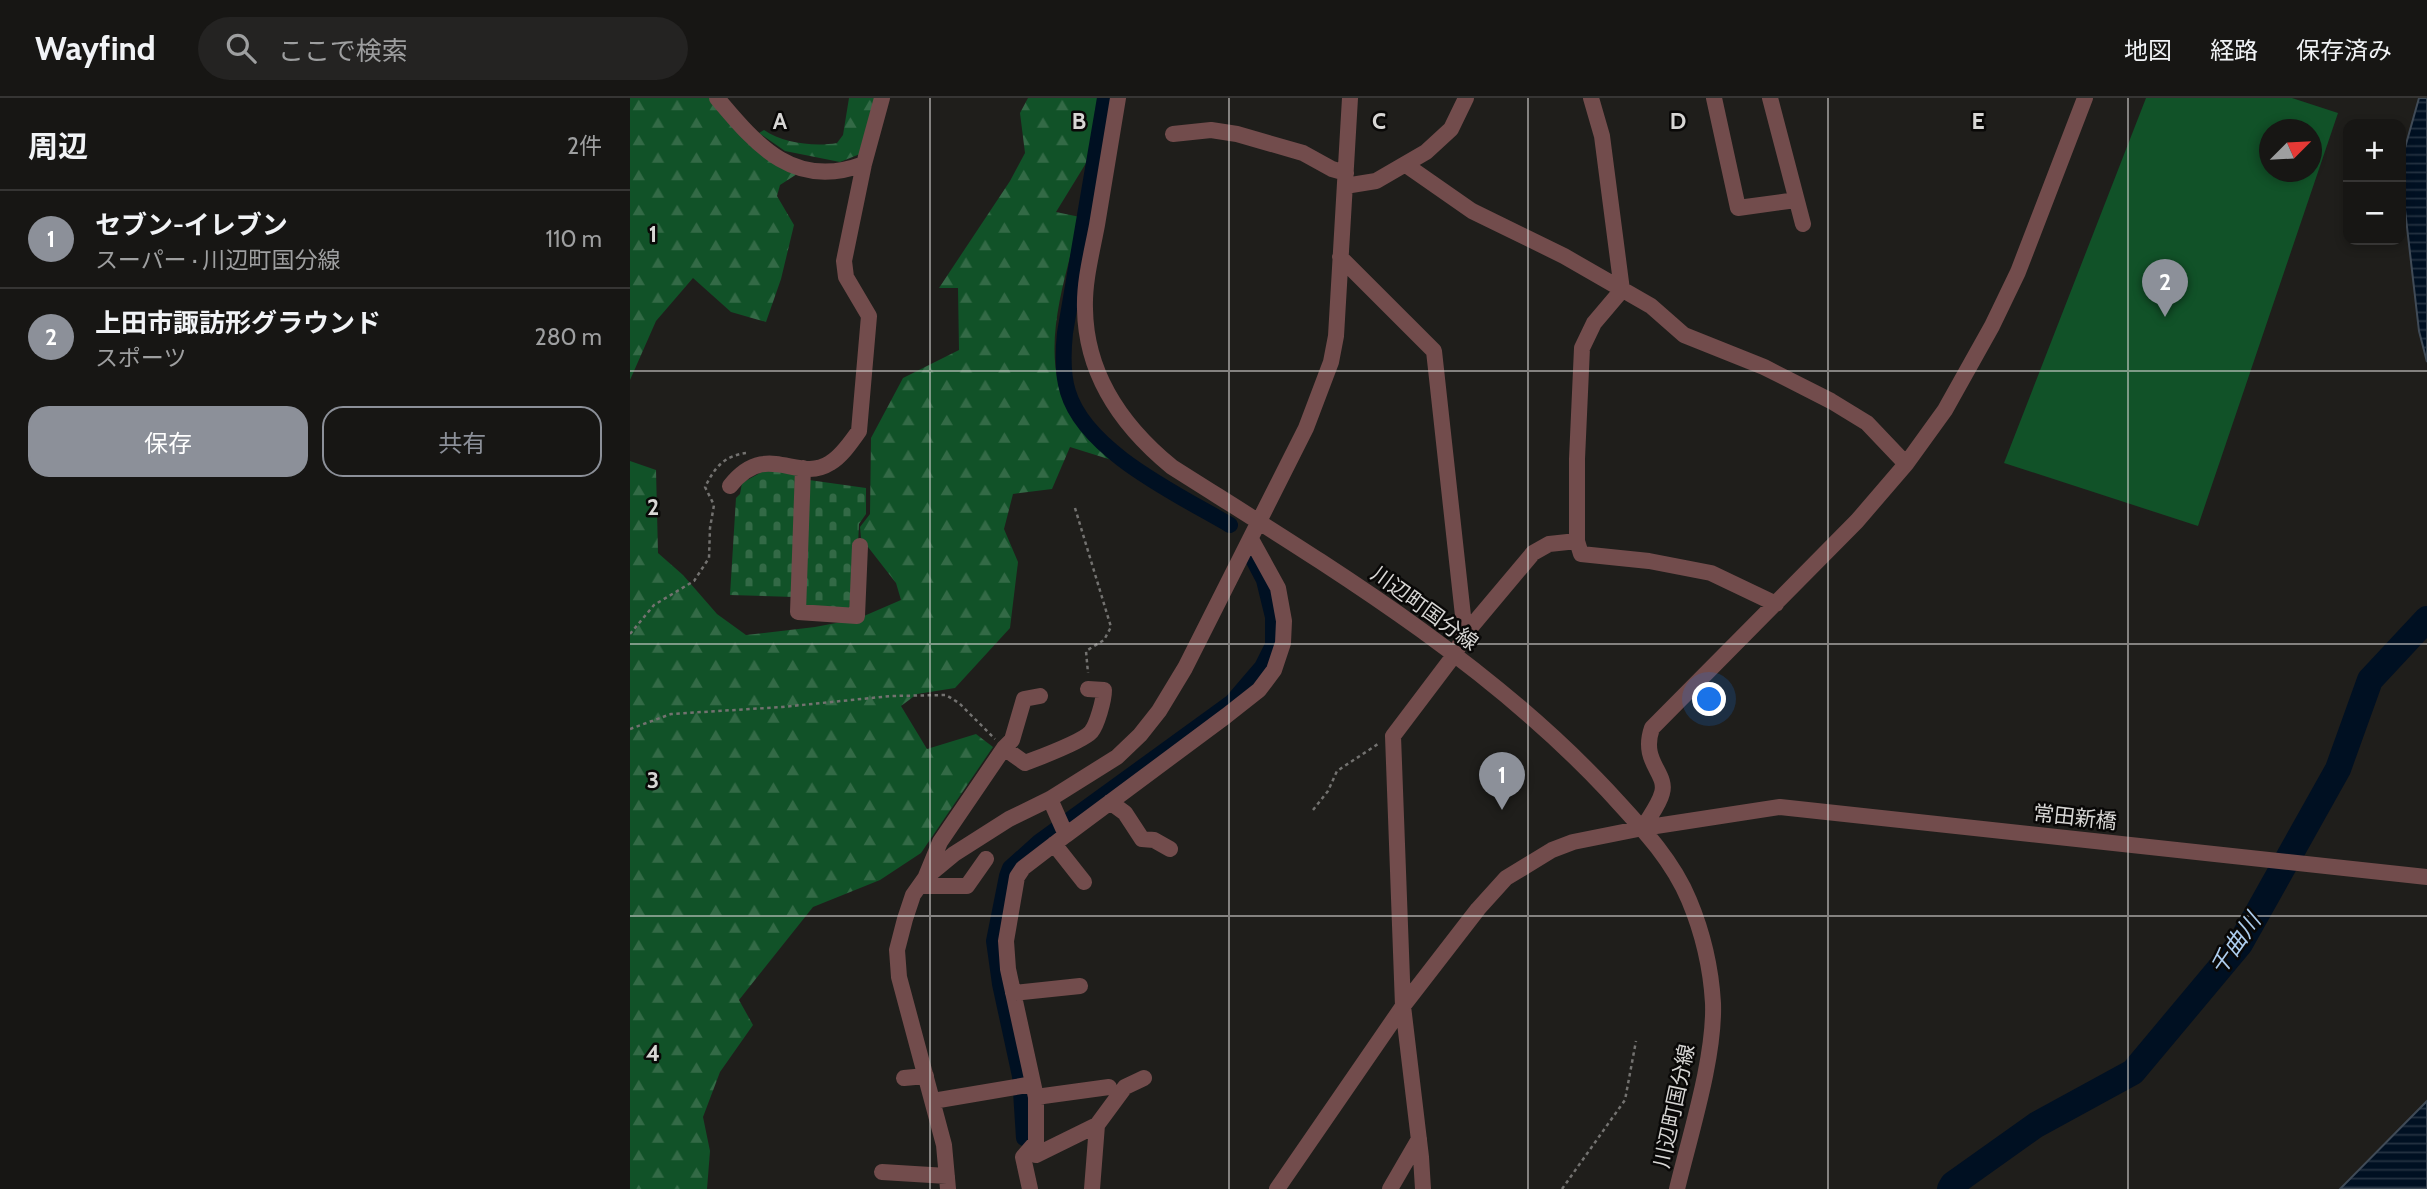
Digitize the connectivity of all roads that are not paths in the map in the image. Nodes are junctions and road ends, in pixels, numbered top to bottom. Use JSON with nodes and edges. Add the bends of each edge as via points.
{"nodes":[{"id":1,"x":717,"y":98,"type":"edge"},
{"id":2,"x":882,"y":98,"type":"edge"},
{"id":3,"x":1118,"y":98,"type":"edge"},
{"id":4,"x":1350,"y":98,"type":"edge"},
{"id":5,"x":1466,"y":98,"type":"edge"},
{"id":6,"x":1591,"y":98,"type":"edge"},
{"id":7,"x":1714,"y":98,"type":"edge"},
{"id":8,"x":1770,"y":98,"type":"edge"},
{"id":9,"x":2085,"y":98,"type":"edge"},
{"id":10,"x":1173,"y":134,"type":"dead end"},
{"id":11,"x":864,"y":164,"type":"junction"},
{"id":12,"x":1406,"y":165,"type":"junction"},
{"id":13,"x":1345,"y":180,"type":"junction"},
{"id":14,"x":1796,"y":200,"type":"junction"},
{"id":15,"x":1802,"y":224,"type":"dead end"},
{"id":16,"x":1340,"y":257,"type":"junction"},
{"id":17,"x":1622,"y":290,"type":"junction"},
{"id":18,"x":1906,"y":464,"type":"junction"},
{"id":19,"x":803,"y":468,"type":"junction"},
{"id":20,"x":730,"y":486,"type":"dead end"},
{"id":21,"x":1259,"y":523,"type":"junction"},
{"id":22,"x":1251,"y":539,"type":"junction"},
{"id":23,"x":1577,"y":541,"type":"junction"},
{"id":24,"x":860,"y":546,"type":"dead end"},
{"id":25,"x":1776,"y":604,"type":"junction"},
{"id":26,"x":1465,"y":634,"type":"junction"},
{"id":27,"x":1455,"y":654,"type":"junction"},
{"id":28,"x":1088,"y":689,"type":"road end"},
{"id":29,"x":1040,"y":696,"type":"dead end"},
{"id":30,"x":1004,"y":748,"type":"junction"},
{"id":31,"x":1050,"y":799,"type":"junction"},
{"id":32,"x":1110,"y":802,"type":"junction"},
{"id":33,"x":1643,"y":828,"type":"junction"},
{"id":34,"x":1061,"y":832,"type":"junction"},
{"id":35,"x":1170,"y":849,"type":"dead end"},
{"id":36,"x":986,"y":859,"type":"dead end"},
{"id":37,"x":2427,"y":877,"type":"edge"},
{"id":38,"x":923,"y":882,"type":"junction"},
{"id":39,"x":1084,"y":882,"type":"dead end"},
{"id":40,"x":1080,"y":986,"type":"dead end"},
{"id":41,"x":1013,"y":993,"type":"junction"},
{"id":42,"x":1403,"y":1006,"type":"junction"},
{"id":43,"x":926,"y":1076,"type":"junction"},
{"id":44,"x":904,"y":1078,"type":"dead end"},
{"id":45,"x":1144,"y":1078,"type":"dead end"},
{"id":46,"x":1109,"y":1087,"type":"dead end"},
{"id":47,"x":1034,"y":1089,"type":"junction"},
{"id":48,"x":933,"y":1101,"type":"junction"},
{"id":49,"x":1097,"y":1125,"type":"junction"},
{"id":50,"x":1419,"y":1139,"type":"junction"},
{"id":51,"x":1029,"y":1150,"type":"junction"},
{"id":52,"x":882,"y":1172,"type":"dead end"},
{"id":53,"x":947,"y":1182,"type":"edge"},
{"id":54,"x":1030,"y":1189,"type":"edge"},
{"id":55,"x":1092,"y":1189,"type":"edge"},
{"id":56,"x":1277,"y":1189,"type":"edge"},
{"id":57,"x":1390,"y":1189,"type":"edge"},
{"id":58,"x":1423,"y":1189,"type":"edge"},
{"id":59,"x":1677,"y":1189,"type":"edge"}],
"edges":[{"from":1,"to":11,"type":"street","via":[[748,135],[793,167],[846,170]]},
{"from":2,"to":11,"type":"street"},
{"from":3,"to":21,"type":"street","name":"川辺町国分線","via":[[1085,300],[1088,338],[1099,378],[1147,447]]},
{"from":4,"to":13,"type":"street"},
{"from":5,"to":12,"type":"street","via":[[1451,129]]},
{"from":6,"to":17,"type":"street","via":[[1602,136]]},
{"from":7,"to":14,"type":"street","via":[[1738,208]]},
{"from":8,"to":14,"type":"street"},
{"from":9,"to":18,"type":"street","via":[[1993,326],[1945,410]]},
{"from":10,"to":13,"type":"street","via":[[1211,130],[1237,134],[1303,153]]},
{"from":11,"to":19,"type":"street","via":[[844,261],[846,276],[869,316],[859,431],[830,463]]},
{"from":12,"to":13,"type":"street","via":[[1376,181]]},
{"from":12,"to":17,"type":"street","via":[[1472,211]]},
{"from":13,"to":16,"type":"street"},
{"from":14,"to":15,"type":"street"},
{"from":16,"to":21,"type":"street","via":[[1331,362],[1306,428]]},
{"from":16,"to":26,"type":"street","via":[[1434,351]]},
{"from":17,"to":18,"type":"street","via":[[1651,306],[1684,335],[1764,367],[1867,423]]},
{"from":17,"to":23,"type":"street","via":[[1594,323],[1582,348]]},
{"from":18,"to":25,"type":"street"},
{"from":19,"to":20,"type":"street","via":[[764,463],[742,471]]},
{"from":19,"to":24,"type":"street","via":[[798,612],[857,616]]},
{"from":21,"to":22,"type":"street"},
{"from":21,"to":27,"type":"street","name":"川辺町国分線"},
{"from":22,"to":31,"type":"street","via":[[1185,668],[1140,735],[1117,757]]},
{"from":22,"to":32,"type":"street","via":[[1279,588],[1283,643],[1274,670],[1259,690]]},
{"from":23,"to":25,"type":"street","via":[[1581,554],[1711,573]]},
{"from":23,"to":26,"type":"street","via":[[1549,544],[1533,553]]},
{"from":25,"to":33,"type":"street","via":[[1653,728],[1648,752],[1663,784]]},
{"from":26,"to":27,"type":"street"},
{"from":27,"to":33,"type":"street","name":"川辺町国分線","via":[[1526,710]]},
{"from":27,"to":42,"type":"street","via":[[1393,736]]},
{"from":28,"to":30,"type":"street","via":[[1104,690],[1090,733],[1025,763]]},
{"from":29,"to":30,"type":"street","via":[[1024,699],[1012,740]]},
{"from":30,"to":38,"type":"street","via":[[940,842]]},
{"from":31,"to":34,"type":"street"},
{"from":31,"to":38,"type":"street","via":[[954,854]]},
{"from":32,"to":34,"type":"street"},
{"from":32,"to":35,"type":"street","via":[[1125,813],[1142,839]]},
{"from":33,"to":37,"type":"street","name":"常田新橋","via":[[1780,807]]},
{"from":33,"to":42,"type":"street","name":"常田新橋","via":[[1573,842],[1506,878]]},
{"from":33,"to":59,"type":"street","name":"川辺町国分線","via":[[1689,899],[1713,1002],[1707,1063]]},
{"from":34,"to":39,"type":"street"},
{"from":34,"to":41,"type":"street","via":[[1017,877],[1006,941]]},
{"from":36,"to":38,"type":"street","via":[[967,886]]},
{"from":38,"to":43,"type":"street","via":[[913,895],[897,950],[899,977]]},
{"from":40,"to":41,"type":"street"},
{"from":41,"to":47,"type":"street"},
{"from":42,"to":50,"type":"street"},
{"from":42,"to":56,"type":"street","name":"常田新橋"},
{"from":43,"to":44,"type":"street"},
{"from":43,"to":48,"type":"street"},
{"from":45,"to":49,"type":"street","via":[[1125,1087]]},
{"from":46,"to":47,"type":"street"},
{"from":47,"to":48,"type":"street"},
{"from":47,"to":51,"type":"street","via":[[1036,1142]]},
{"from":48,"to":53,"type":"street"},
{"from":49,"to":51,"type":"street","via":[[1036,1155]]},
{"from":49,"to":55,"type":"street"},
{"from":50,"to":57,"type":"street"},
{"from":50,"to":58,"type":"street"},
{"from":51,"to":54,"type":"street","via":[[1023,1157]]},
{"from":52,"to":53,"type":"street"}]}
